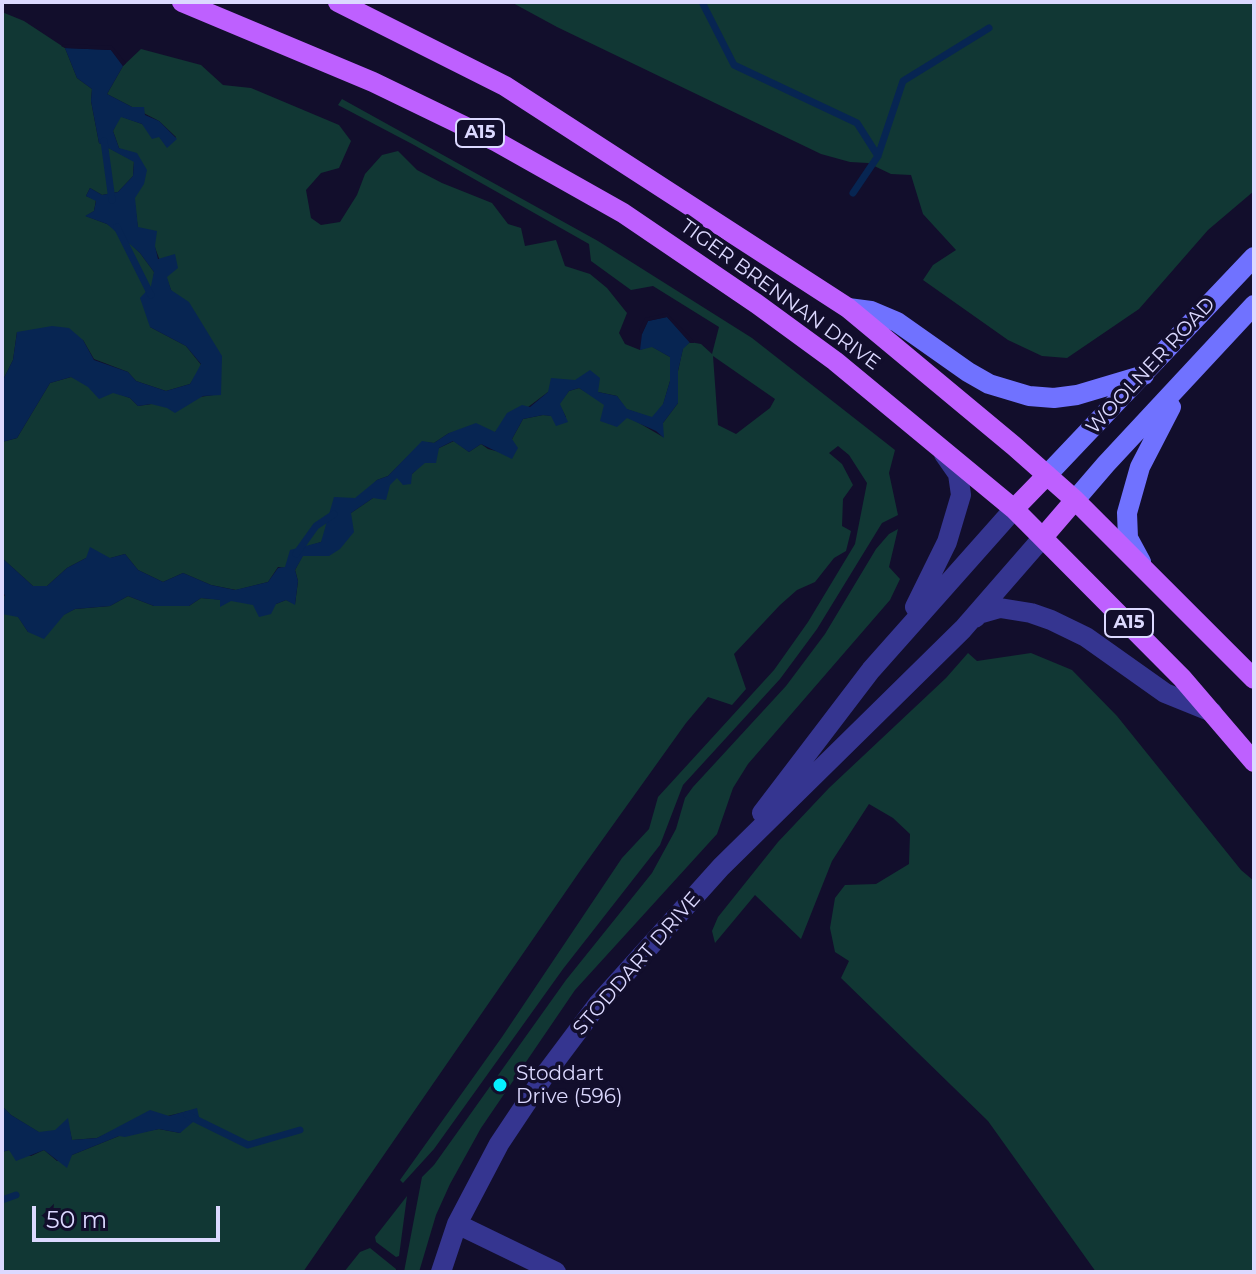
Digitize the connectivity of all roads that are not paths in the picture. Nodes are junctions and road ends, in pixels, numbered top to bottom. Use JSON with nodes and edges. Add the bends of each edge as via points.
{"nodes":[{"id":1,"x":182,"y":2,"type":"edge"},
{"id":2,"x":338,"y":2,"type":"edge"},
{"id":3,"x":1254,"y":257,"type":"edge"},
{"id":4,"x":1254,"y":305,"type":"edge"},
{"id":5,"x":848,"y":308,"type":"junction"},
{"id":6,"x":1144,"y":375,"type":"junction"},
{"id":7,"x":1180,"y":385,"type":"junction"},
{"id":8,"x":931,"y":439,"type":"junction"},
{"id":9,"x":1047,"y":475,"type":"junction"},
{"id":10,"x":1075,"y":500,"type":"junction"},
{"id":11,"x":1014,"y":509,"type":"junction"},
{"id":12,"x":1044,"y":536,"type":"junction"},
{"id":13,"x":1145,"y":567,"type":"junction"},
{"id":14,"x":963,"y":629,"type":"junction"},
{"id":15,"x":897,"y":639,"type":"junction"},
{"id":16,"x":1254,"y":679,"type":"edge"},
{"id":17,"x":1212,"y":712,"type":"junction"},
{"id":18,"x":1254,"y":762,"type":"edge"},
{"id":19,"x":721,"y":867,"type":"junction"},
{"id":20,"x":457,"y":1224,"type":"junction"},
{"id":21,"x":441,"y":1272,"type":"edge"},
{"id":22,"x":556,"y":1272,"type":"edge"}],
"edges":[{"from":1,"to":8,"type":"main road","name":"TIGER BRENNAN DRIVE","number":"A15","via":[[400,95],[623,213],[780,320]]},
{"from":2,"to":5,"type":"main road","name":"TIGER BRENNAN DRIVE","number":"A15","via":[[505,86]]},
{"from":3,"to":6,"type":"main road","name":"WOOLNER ROAD"},
{"from":4,"to":7,"type":"main road","name":"WOOLNER ROAD"},
{"from":5,"to":6,"type":"main road","via":[[897,322],[989,384],[1029,396],[1077,395]]},
{"from":5,"to":9,"type":"main road","name":"TIGER BRENNAN DRIVE","number":"A15"},
{"from":6,"to":9,"type":"main road","name":"WOOLNER ROAD"},
{"from":7,"to":10,"type":"main road","name":"WOOLNER ROAD"},
{"from":7,"to":13,"type":"main road","via":[[1140,467],[1127,513],[1128,538]]},
{"from":8,"to":11,"type":"main road","name":"TIGER BRENNAN DRIVE","number":"A15"},
{"from":8,"to":15,"type":"street","via":[[958,474],[961,495],[942,555]]},
{"from":9,"to":10,"type":"main road","name":"TIGER BRENNAN DRIVE","number":"A15"},
{"from":9,"to":11,"type":"main road"},
{"from":10,"to":12,"type":"main road"},
{"from":10,"to":13,"type":"main road","name":"TIGER BRENNAN DRIVE","number":"A15"},
{"from":11,"to":12,"type":"main road","name":"TIGER BRENNAN DRIVE","number":"A15"},
{"from":11,"to":15,"type":"street","name":"STODDART DRIVE"},
{"from":12,"to":14,"type":"street","name":"STODDART DRIVE"},
{"from":12,"to":17,"type":"main road","name":"TIGER BRENNAN DRIVE","number":"A15"},
{"from":13,"to":16,"type":"main road","name":"TIGER BRENNAN DRIVE","number":"A15"},
{"from":14,"to":17,"type":"street","via":[[990,610],[1031,613],[1086,637],[1165,693]]},
{"from":14,"to":19,"type":"street","name":"STODDART DRIVE"},
{"from":15,"to":19,"type":"street","name":"STODDART DRIVE"},
{"from":17,"to":18,"type":"main road","name":"TIGER BRENNAN DRIVE","number":"A15"},
{"from":19,"to":20,"type":"street","name":"STODDART DRIVE","via":[[598,1004],[547,1072],[499,1144]]},
{"from":20,"to":21,"type":"street","name":"STODDART DRIVE"},
{"from":20,"to":22,"type":"street"}]}
